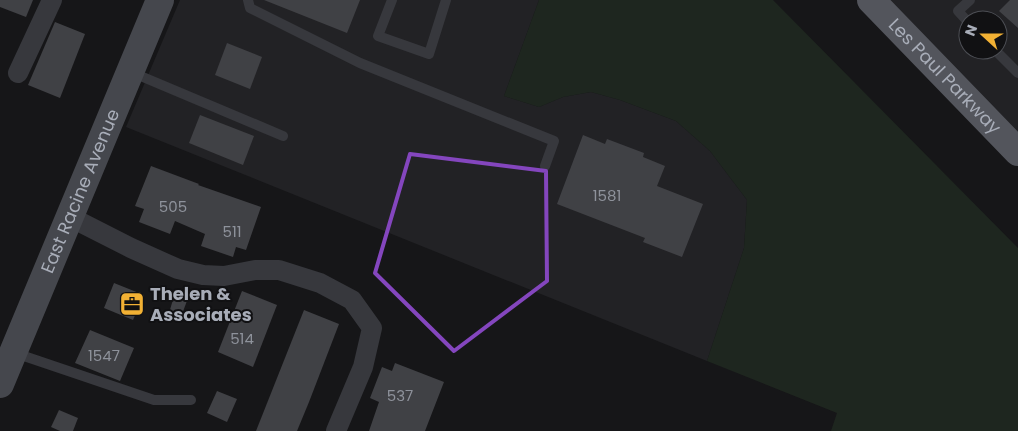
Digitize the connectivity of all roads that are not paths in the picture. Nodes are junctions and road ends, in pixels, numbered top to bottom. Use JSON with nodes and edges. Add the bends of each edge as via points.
{"nodes":[{"id":1,"x":52,"y":0,"type":"edge"},
{"id":2,"x":160,"y":0,"type":"edge"},
{"id":3,"x":248,"y":0,"type":"edge"},
{"id":4,"x":392,"y":0,"type":"edge"},
{"id":5,"x":446,"y":0,"type":"edge"},
{"id":6,"x":871,"y":0,"type":"edge"},
{"id":7,"x":970,"y":0,"type":"edge"},
{"id":8,"x":959,"y":10,"type":"edge"},
{"id":9,"x":1005,"y":60,"type":"edge"},
{"id":10,"x":130,"y":71,"type":"junction"},
{"id":11,"x":18,"y":73,"type":"dead end"},
{"id":12,"x":1018,"y":74,"type":"edge"},
{"id":13,"x":283,"y":136,"type":"dead end"},
{"id":14,"x":1018,"y":152,"type":"edge"},
{"id":15,"x":545,"y":166,"type":"dead end"},
{"id":16,"x":70,"y":217,"type":"junction"},
{"id":17,"x":14,"y":352,"type":"junction"},
{"id":18,"x":0,"y":384,"type":"edge"},
{"id":19,"x":191,"y":400,"type":"dead end"},
{"id":20,"x":336,"y":431,"type":"edge"}],
"edges":[{"from":1,"to":11,"type":"street"},
{"from":2,"to":10,"type":"main road","name":"East Racine Avenue"},
{"from":3,"to":15,"type":"lane","via":[[250,8],[360,63],[554,141]]},
{"from":4,"to":5,"type":"lane","via":[[378,36],[429,54]]},
{"from":6,"to":14,"type":"main road","name":"Les Paul Parkway"},
{"from":7,"to":8,"type":"lane"},
{"from":9,"to":12,"type":"lane"},
{"from":10,"to":13,"type":"lane"},
{"from":10,"to":16,"type":"main road","name":"East Racine Avenue"},
{"from":16,"to":17,"type":"main road","name":"East Racine Avenue"},
{"from":16,"to":20,"type":"street","via":[[178,269],[224,276],[255,270],[280,270],[352,300],[372,328],[363,367]]},
{"from":17,"to":18,"type":"main road","name":"East Racine Avenue"},
{"from":17,"to":19,"type":"lane","via":[[154,400]]}]}
